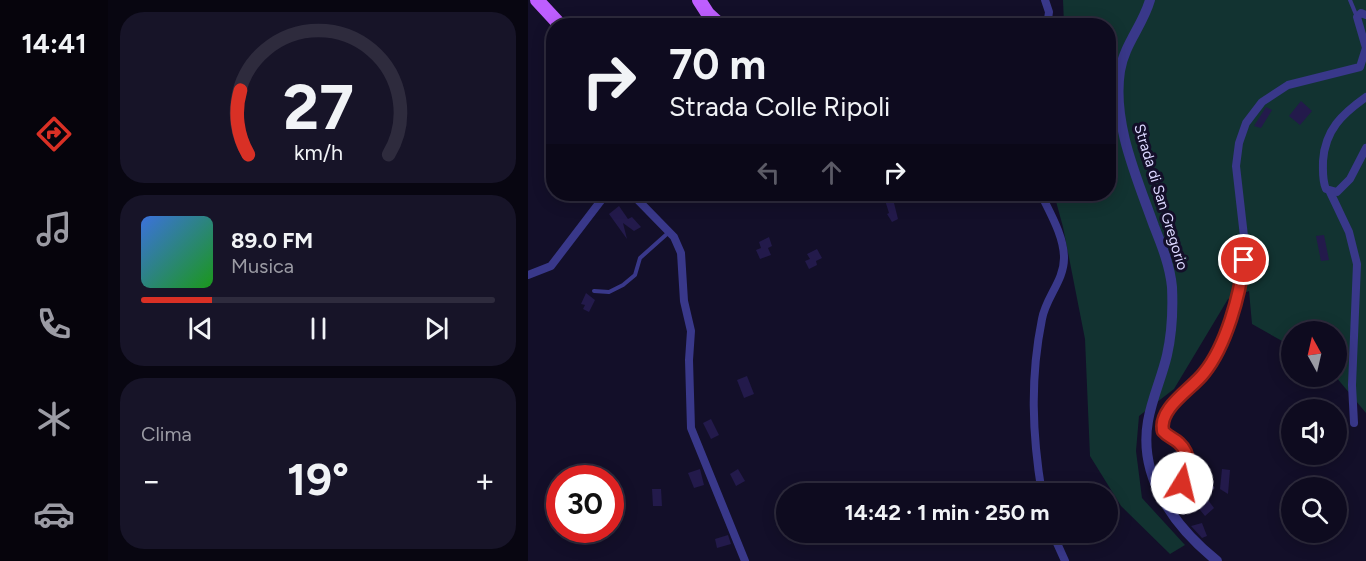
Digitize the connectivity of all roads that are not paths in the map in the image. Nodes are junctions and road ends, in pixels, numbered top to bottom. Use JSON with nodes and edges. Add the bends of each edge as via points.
{"nodes":[{"id":1,"x":537,"y":0,"type":"edge"},
{"id":2,"x":699,"y":0,"type":"edge"},
{"id":3,"x":1045,"y":0,"type":"edge"},
{"id":4,"x":1150,"y":0,"type":"edge"},
{"id":5,"x":1350,"y":0,"type":"edge"},
{"id":6,"x":1362,"y":16,"type":"edge"},
{"id":7,"x":551,"y":18,"type":"edge"},
{"id":8,"x":712,"y":18,"type":"edge"},
{"id":9,"x":1048,"y":18,"type":"edge"},
{"id":10,"x":1366,"y":97,"type":"edge"},
{"id":11,"x":1366,"y":148,"type":"edge"},
{"id":12,"x":1330,"y":192,"type":"junction"},
{"id":13,"x":601,"y":201,"type":"edge"},
{"id":14,"x":639,"y":201,"type":"edge"},
{"id":15,"x":1044,"y":201,"type":"edge"},
{"id":16,"x":669,"y":232,"type":"junction"},
{"id":17,"x":528,"y":275,"type":"edge"},
{"id":18,"x":594,"y":291,"type":"dead end"},
{"id":19,"x":1354,"y":423,"type":"dead end"},
{"id":20,"x":1041,"y":483,"type":"edge"},
{"id":21,"x":1162,"y":499,"type":"junction"},
{"id":22,"x":1057,"y":543,"type":"edge"},
{"id":23,"x":745,"y":561,"type":"edge"},
{"id":24,"x":1065,"y":561,"type":"edge"},
{"id":25,"x":1217,"y":561,"type":"edge"}],
"edges":[{"from":1,"to":7,"type":"main road"},
{"from":2,"to":8,"type":"main road"},
{"from":3,"to":9,"type":"street"},
{"from":4,"to":21,"type":"street","name":"Strada di San Gregorio","via":[[1125,52],[1119,96],[1130,153],[1171,284],[1169,345],[1147,432],[1151,471]]},
{"from":5,"to":6,"type":"lane"},
{"from":6,"to":21,"type":"street","via":[[1366,45],[1360,67],[1298,81],[1279,90],[1262,102],[1245,125],[1236,171],[1245,245],[1241,283],[1212,362],[1164,418],[1163,431],[1181,445],[1188,464],[1180,486]]},
{"from":10,"to":12,"type":"street","via":[[1341,117],[1327,137],[1323,174],[1325,188]]},
{"from":11,"to":12,"type":"street","via":[[1344,186]]},
{"from":12,"to":19,"type":"street","via":[[1349,232],[1357,264]]},
{"from":13,"to":17,"type":"street","via":[[551,266]]},
{"from":14,"to":16,"type":"street"},
{"from":15,"to":20,"type":"street","via":[[1064,255],[1059,281],[1043,314],[1033,386],[1032,413]]},
{"from":16,"to":18,"type":"lane","via":[[640,258],[635,275],[623,285],[609,292]]},
{"from":16,"to":23,"type":"street","via":[[682,256],[684,301],[691,331],[691,428]]},
{"from":21,"to":25,"type":"street","name":"Strada di San Gregorio","via":[[1180,525]]},
{"from":22,"to":24,"type":"street"}]}
